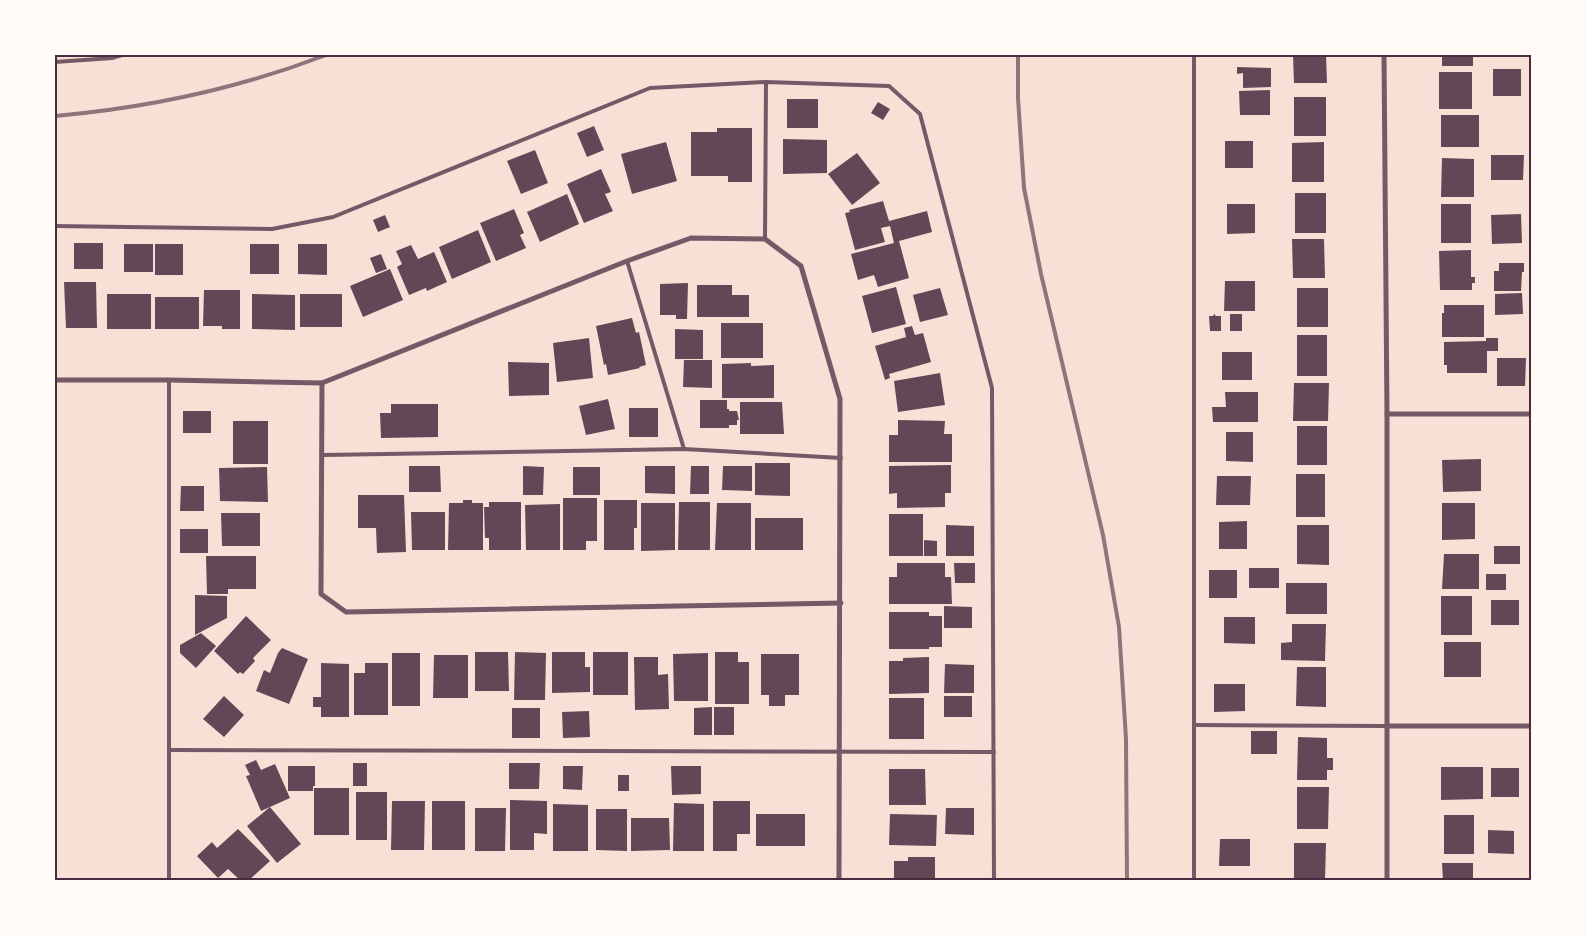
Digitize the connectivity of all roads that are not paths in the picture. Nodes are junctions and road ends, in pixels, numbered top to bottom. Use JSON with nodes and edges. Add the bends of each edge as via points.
{"nodes":[{"id":1,"x":122,"y":55,"type":"edge"},
{"id":2,"x":1194,"y":55,"type":"edge"},
{"id":3,"x":1384,"y":55,"type":"edge"},
{"id":4,"x":55,"y":62,"type":"edge"},
{"id":5,"x":766,"y":82,"type":"junction"},
{"id":6,"x":55,"y":226,"type":"edge"},
{"id":7,"x":765,"y":239,"type":"junction"},
{"id":8,"x":627,"y":261,"type":"junction"},
{"id":9,"x":55,"y":380,"type":"edge"},
{"id":10,"x":169,"y":380,"type":"junction"},
{"id":11,"x":322,"y":383,"type":"junction"},
{"id":12,"x":1387,"y":414,"type":"junction"},
{"id":13,"x":1531,"y":414,"type":"edge"},
{"id":14,"x":684,"y":449,"type":"junction"},
{"id":15,"x":323,"y":455,"type":"junction"},
{"id":16,"x":841,"y":458,"type":"junction"},
{"id":17,"x":841,"y":603,"type":"junction"},
{"id":18,"x":1194,"y":725,"type":"junction"},
{"id":19,"x":1387,"y":726,"type":"junction"},
{"id":20,"x":1531,"y":726,"type":"edge"},
{"id":21,"x":169,"y":750,"type":"junction"},
{"id":22,"x":840,"y":752,"type":"junction"},
{"id":23,"x":994,"y":752,"type":"junction"},
{"id":24,"x":169,"y":880,"type":"edge"},
{"id":25,"x":839,"y":880,"type":"edge"},
{"id":26,"x":994,"y":880,"type":"edge"},
{"id":27,"x":1194,"y":880,"type":"edge"},
{"id":28,"x":1387,"y":880,"type":"edge"}],
"edges":[{"from":1,"to":4,"type":"lane"},
{"from":2,"to":18,"type":"lane"},
{"from":3,"to":12,"type":"street"},
{"from":5,"to":6,"type":"lane","via":[[650,88],[334,216],[272,230]]},
{"from":5,"to":7,"type":"lane"},
{"from":5,"to":23,"type":"lane","via":[[888,86],[920,114],[992,388]]},
{"from":7,"to":8,"type":"street","via":[[690,238]]},
{"from":7,"to":16,"type":"street","via":[[801,266],[840,399]]},
{"from":8,"to":11,"type":"street"},
{"from":8,"to":14,"type":"lane"},
{"from":9,"to":10,"type":"street"},
{"from":10,"to":11,"type":"street"},
{"from":10,"to":21,"type":"lane"},
{"from":11,"to":15,"type":"street"},
{"from":12,"to":13,"type":"street"},
{"from":12,"to":19,"type":"street"},
{"from":14,"to":15,"type":"lane"},
{"from":14,"to":16,"type":"lane"},
{"from":15,"to":17,"type":"street","via":[[321,594],[346,612]]},
{"from":16,"to":17,"type":"street"},
{"from":17,"to":22,"type":"street"},
{"from":18,"to":19,"type":"lane"},
{"from":18,"to":27,"type":"lane"},
{"from":19,"to":20,"type":"street"},
{"from":19,"to":28,"type":"street"},
{"from":21,"to":22,"type":"lane"},
{"from":21,"to":24,"type":"lane"},
{"from":22,"to":23,"type":"lane"},
{"from":22,"to":25,"type":"street"},
{"from":23,"to":26,"type":"lane"}]}
